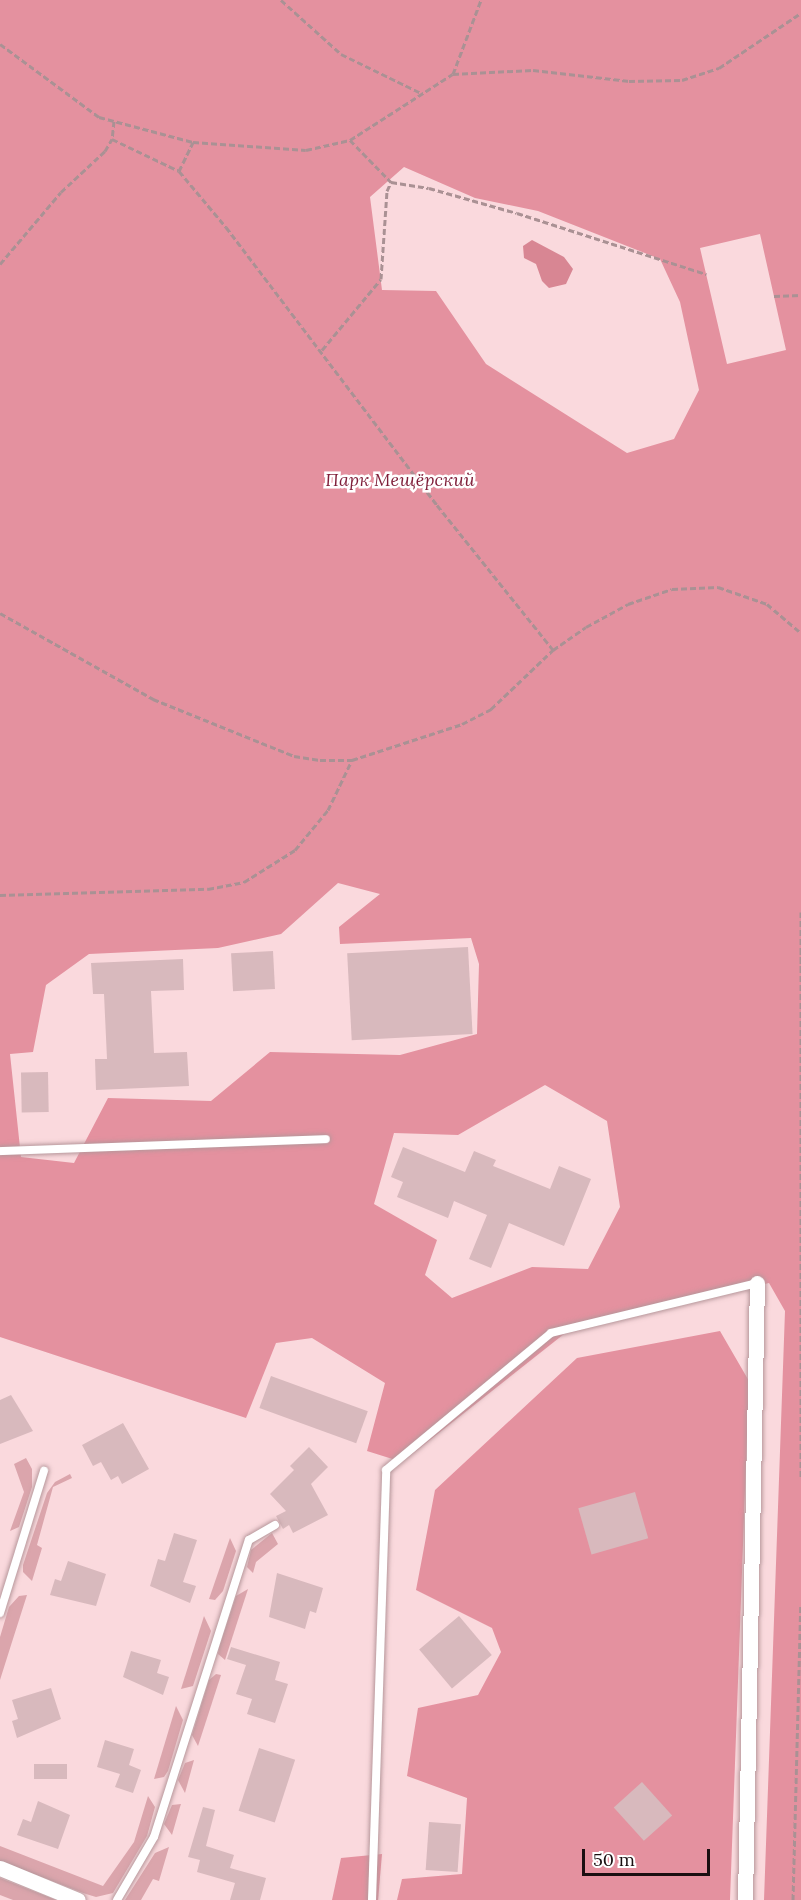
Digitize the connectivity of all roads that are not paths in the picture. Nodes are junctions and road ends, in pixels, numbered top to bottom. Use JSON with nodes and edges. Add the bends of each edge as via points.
{"nodes":[{"id":1,"x":326,"y":1139,"type":"dead end"},
{"id":2,"x":0,"y":1151,"type":"edge"},
{"id":3,"x":757,"y":1283,"type":"joint"},
{"id":4,"x":44,"y":1471,"type":"dead end"},
{"id":5,"x":275,"y":1524,"type":"dead end"},
{"id":6,"x":0,"y":1613,"type":"edge"},
{"id":7,"x":0,"y":1868,"type":"edge"},
{"id":8,"x":78,"y":1900,"type":"edge"},
{"id":9,"x":117,"y":1900,"type":"edge"},
{"id":10,"x":372,"y":1900,"type":"edge"},
{"id":11,"x":745,"y":1900,"type":"edge"}],
"edges":[{"from":1,"to":2,"type":"lane"},
{"from":3,"to":10,"type":"lane","via":[[551,1333],[386,1470]]},
{"from":3,"to":11,"type":"street"},
{"from":4,"to":6,"type":"lane"},
{"from":5,"to":9,"type":"lane","via":[[249,1540],[154,1838]]},
{"from":7,"to":8,"type":"street"}]}
